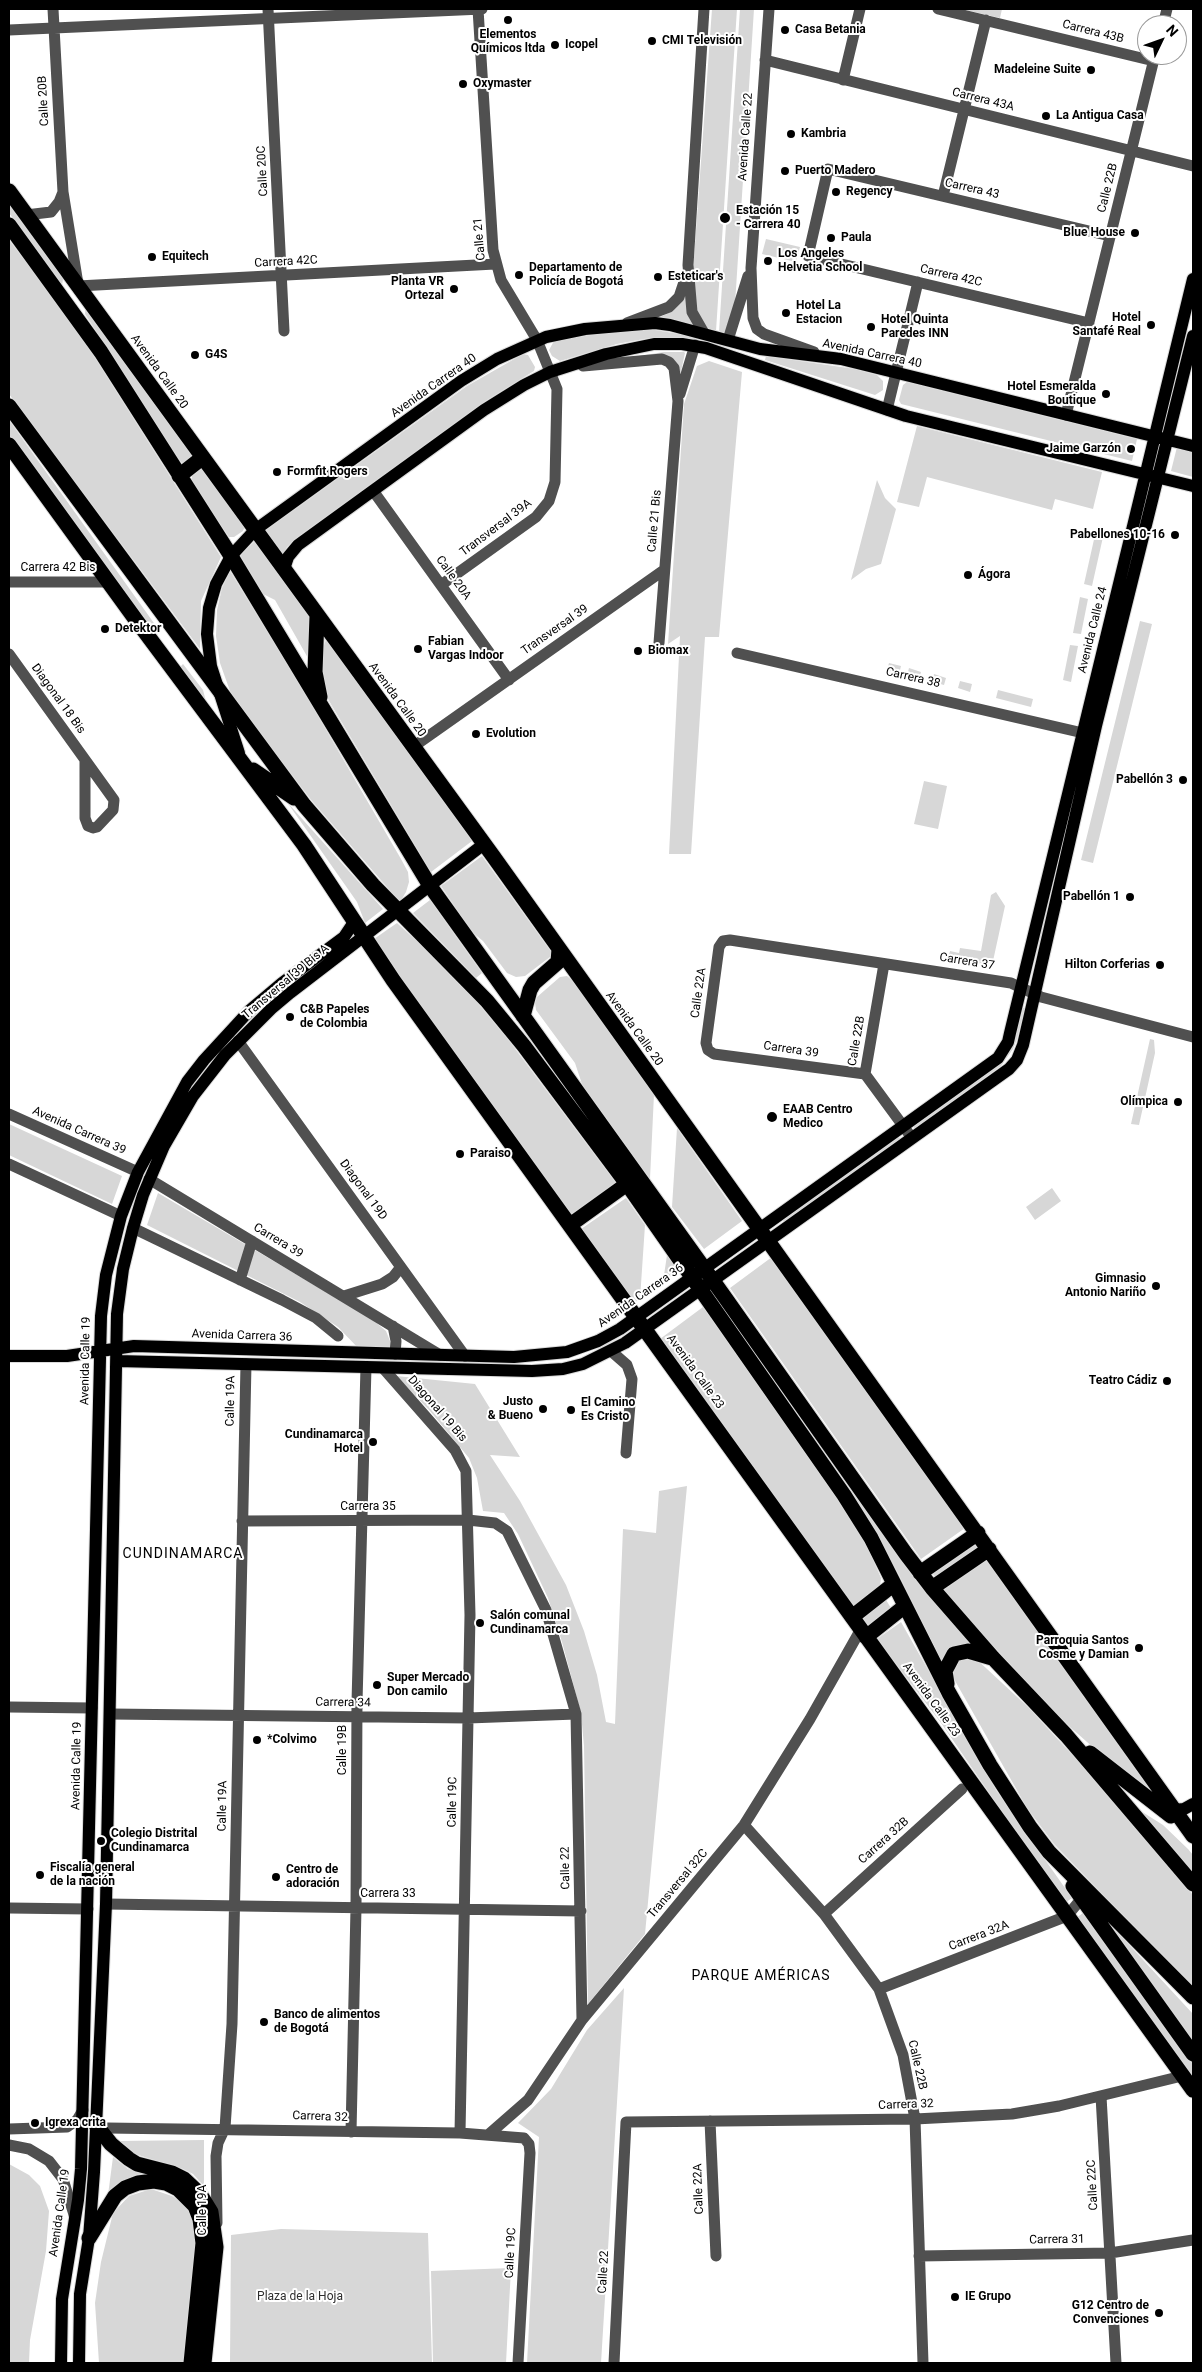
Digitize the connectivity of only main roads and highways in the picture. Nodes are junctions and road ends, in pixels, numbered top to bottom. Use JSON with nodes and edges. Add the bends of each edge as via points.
{"nodes":[{"id":1,"x":9,"y":191,"type":"edge"},
{"id":2,"x":9,"y":225,"type":"edge"},
{"id":3,"x":1193,"y":279,"type":"edge"},
{"id":4,"x":1193,"y":336,"type":"edge"},
{"id":5,"x":9,"y":406,"type":"edge"},
{"id":6,"x":1154,"y":436,"type":"junction"},
{"id":7,"x":1168,"y":440,"type":"junction"},
{"id":8,"x":9,"y":445,"type":"edge"},
{"id":9,"x":1193,"y":446,"type":"edge"},
{"id":10,"x":202,"y":458,"type":"junction"},
{"id":11,"x":1145,"y":474,"type":"junction"},
{"id":12,"x":179,"y":476,"type":"junction"},
{"id":13,"x":1159,"y":478,"type":"junction"},
{"id":14,"x":1193,"y":486,"type":"edge"},
{"id":15,"x":255,"y":530,"type":"junction"},
{"id":16,"x":230,"y":556,"type":"junction"},
{"id":17,"x":284,"y":569,"type":"junction"},
{"id":18,"x":317,"y":616,"type":"junction"},
{"id":19,"x":170,"y":624,"type":"junction"},
{"id":20,"x":162,"y":655,"type":"junction"},
{"id":21,"x":217,"y":687,"type":"junction"},
{"id":22,"x":324,"y":710,"type":"junction"},
{"id":23,"x":243,"y":763,"type":"junction"},
{"id":24,"x":304,"y":805,"type":"junction"},
{"id":25,"x":484,"y":844,"type":"junction"},
{"id":26,"x":430,"y":886,"type":"junction"},
{"id":27,"x":398,"y":910,"type":"junction"},
{"id":28,"x":354,"y":922,"type":"junction"},
{"id":29,"x":364,"y":936,"type":"junction"},
{"id":30,"x":559,"y":949,"type":"junction"},
{"id":31,"x":1021,"y":988,"type":"joint"},
{"id":32,"x":523,"y":1016,"type":"junction"},
{"id":33,"x":138,"y":1172,"type":"joint"},
{"id":34,"x":627,"y":1184,"type":"junction"},
{"id":35,"x":570,"y":1225,"type":"junction"},
{"id":36,"x":758,"y":1229,"type":"junction"},
{"id":37,"x":767,"y":1241,"type":"junction"},
{"id":38,"x":709,"y":1274,"type":"junction"},
{"id":39,"x":696,"y":1283,"type":"junction"},
{"id":40,"x":641,"y":1323,"type":"junction"},
{"id":41,"x":117,"y":1348,"type":"junction"},
{"id":42,"x":100,"y":1351,"type":"junction"},
{"id":43,"x":389,"y":1354,"type":"junction"},
{"id":44,"x":9,"y":1356,"type":"edge"},
{"id":45,"x":117,"y":1361,"type":"junction"},
{"id":46,"x":383,"y":1368,"type":"junction"},
{"id":47,"x":978,"y":1534,"type":"junction"},
{"id":48,"x":989,"y":1549,"type":"junction"},
{"id":49,"x":920,"y":1573,"type":"junction"},
{"id":50,"x":894,"y":1584,"type":"junction"},
{"id":51,"x":932,"y":1588,"type":"junction"},
{"id":52,"x":905,"y":1606,"type":"junction"},
{"id":53,"x":860,"y":1628,"type":"junction"},
{"id":54,"x":993,"y":1658,"type":"junction"},
{"id":55,"x":949,"y":1692,"type":"junction"},
{"id":56,"x":1066,"y":1736,"type":"junction"},
{"id":57,"x":1193,"y":1804,"type":"edge"},
{"id":58,"x":1174,"y":1810,"type":"junction"},
{"id":59,"x":1193,"y":1837,"type":"edge"},
{"id":60,"x":1049,"y":1852,"type":"junction"},
{"id":61,"x":1193,"y":1884,"type":"edge"},
{"id":62,"x":1193,"y":1997,"type":"edge"},
{"id":63,"x":1193,"y":2054,"type":"edge"},
{"id":64,"x":1193,"y":2090,"type":"edge"},
{"id":65,"x":102,"y":2126,"type":"junction"},
{"id":66,"x":88,"y":2238,"type":"junction"},
{"id":67,"x":61,"y":2363,"type":"edge"},
{"id":68,"x":79,"y":2363,"type":"edge"},
{"id":69,"x":191,"y":2363,"type":"edge"},
{"id":70,"x":204,"y":2363,"type":"edge"}],
"edges":[{"from":1,"to":10,"type":"highway","name":"Avenida Calle 20"},
{"from":2,"to":12,"type":"highway","via":[[100,352]]},
{"from":3,"to":6,"type":"main road","name":"Avenida Calle 24"},
{"from":4,"to":7,"type":"main road"},
{"from":5,"to":19,"type":"highway"},
{"from":6,"to":7,"type":"main road","name":"Avenida Carrera 40"},
{"from":6,"to":11,"type":"main road","name":"Avenida Calle 24"},
{"from":6,"to":15,"type":"main road","name":"Avenida Carrera 40","via":[[827,357],[760,349],[655,323],[574,330],[537,340],[461,380]]},
{"from":7,"to":9,"type":"main road","name":"Avenida Carrera 40"},
{"from":7,"to":13,"type":"main road"},
{"from":8,"to":20,"type":"highway"},
{"from":10,"to":12,"type":"highway"},
{"from":10,"to":15,"type":"highway","name":"Avenida Calle 20"},
{"from":11,"to":13,"type":"main road"},
{"from":11,"to":17,"type":"main road","via":[[887,410],[695,346],[671,343],[636,346],[556,370],[484,410],[298,545],[290,552]]},
{"from":11,"to":31,"type":"main road","name":"Avenida Calle 24"},
{"from":12,"to":16,"type":"highway"},
{"from":13,"to":14,"type":"main road"},
{"from":13,"to":37,"type":"main road","name":"Avenida Carrera 36","via":[[1017,1060],[998,1078]]},
{"from":15,"to":16,"type":"main road","name":"Avenida Carrera 40"},
{"from":15,"to":17,"type":"highway","name":"Avenida Calle 20"},
{"from":16,"to":21,"type":"main road","name":"Avenida Carrera 40","via":[[216,584],[207,623],[207,646]]},
{"from":16,"to":22,"type":"highway"},
{"from":17,"to":18,"type":"highway","name":"Avenida Calle 20"},
{"from":18,"to":22,"type":"highway","via":[[315,672]]},
{"from":18,"to":25,"type":"highway","name":"Avenida Calle 20"},
{"from":19,"to":20,"type":"highway"},
{"from":19,"to":21,"type":"highway"},
{"from":20,"to":23,"type":"highway"},
{"from":21,"to":23,"type":"main road","name":"Avenida Carrera 40"},
{"from":21,"to":24,"type":"highway"},
{"from":22,"to":26,"type":"highway"},
{"from":23,"to":24,"type":"highway"},
{"from":23,"to":28,"type":"highway","via":[[315,861]]},
{"from":24,"to":27,"type":"highway","via":[[348,858]]},
{"from":25,"to":26,"type":"main road","name":"Transversal 39 Bis A"},
{"from":25,"to":30,"type":"highway","name":"Avenida Calle 20"},
{"from":26,"to":27,"type":"main road","name":"Transversal 39 Bis A"},
{"from":26,"to":32,"type":"highway"},
{"from":27,"to":29,"type":"main road","name":"Transversal 39 Bis A"},
{"from":27,"to":34,"type":"highway","via":[[487,1001]]},
{"from":28,"to":29,"type":"highway"},
{"from":28,"to":33,"type":"main road","name":"Transversal 39 Bis A","via":[[344,937],[250,1010],[204,1060],[172,1106]]},
{"from":29,"to":35,"type":"highway"},
{"from":29,"to":41,"type":"main road","name":"Transversal 39 Bis A","via":[[277,1004],[238,1041],[193,1096],[164,1146],[133,1228],[119,1301]]},
{"from":30,"to":32,"type":"highway","via":[[556,965],[532,986]]},
{"from":30,"to":36,"type":"highway","name":"Avenida Calle 20"},
{"from":31,"to":36,"type":"main road","name":"Avenida Carrera 36","via":[[1008,1042],[998,1058]]},
{"from":32,"to":38,"type":"highway"},
{"from":33,"to":42,"type":"main road","name":"Avenida Calle 19","via":[[121,1216],[103,1292]]},
{"from":34,"to":35,"type":"highway"},
{"from":34,"to":39,"type":"highway"},
{"from":35,"to":40,"type":"highway"},
{"from":36,"to":37,"type":"highway"},
{"from":36,"to":38,"type":"main road","name":"Avenida Carrera 36"},
{"from":37,"to":38,"type":"main road","name":"Avenida Carrera 36"},
{"from":37,"to":47,"type":"highway"},
{"from":38,"to":39,"type":"main road","name":"Avenida Carrera 36"},
{"from":38,"to":49,"type":"highway"},
{"from":39,"to":40,"type":"main road","name":"Avenida Carrera 36"},
{"from":39,"to":50,"type":"highway","name":"Avenida Calle 23","via":[[844,1495]]},
{"from":40,"to":43,"type":"main road","name":"Avenida Carrera 36","via":[[567,1352],[514,1357]]},
{"from":40,"to":46,"type":"main road","name":"Avenida Carrera 36","via":[[612,1352],[583,1364],[550,1371]]},
{"from":40,"to":53,"type":"highway","name":"Avenida Calle 23"},
{"from":41,"to":42,"type":"main road","name":"Avenida Carrera 36"},
{"from":41,"to":43,"type":"main road","name":"Avenida Carrera 36"},
{"from":41,"to":45,"type":"main road"},
{"from":42,"to":44,"type":"main road","name":"Avenida Carrera 36","via":[[67,1356]]},
{"from":42,"to":67,"type":"main road","name":"Avenida Calle 19","via":[[83,2110],[80,2187],[63,2288]]},
{"from":43,"to":46,"type":"main road"},
{"from":45,"to":46,"type":"main road","name":"Avenida Carrera 36"},
{"from":45,"to":65,"type":"main road"},
{"from":47,"to":48,"type":"highway"},
{"from":47,"to":49,"type":"highway"},
{"from":48,"to":51,"type":"highway"},
{"from":48,"to":58,"type":"highway"},
{"from":49,"to":51,"type":"highway"},
{"from":50,"to":52,"type":"highway","name":"Avenida Calle 23"},
{"from":50,"to":53,"type":"highway"},
{"from":51,"to":54,"type":"highway"},
{"from":52,"to":53,"type":"highway"},
{"from":52,"to":55,"type":"highway","name":"Avenida Calle 23"},
{"from":53,"to":64,"type":"highway","name":"Avenida Calle 23"},
{"from":54,"to":55,"type":"highway","via":[[968,1651],[954,1654],[945,1671]]},
{"from":54,"to":56,"type":"highway"},
{"from":55,"to":60,"type":"highway","name":"Avenida Calle 23","via":[[990,1765]]},
{"from":56,"to":59,"type":"highway","via":[[1157,1804]]},
{"from":56,"to":61,"type":"highway"},
{"from":57,"to":58,"type":"main road"},
{"from":58,"to":59,"type":"highway"},
{"from":60,"to":62,"type":"highway","name":"Avenida Calle 23"},
{"from":60,"to":63,"type":"highway"},
{"from":65,"to":66,"type":"main road"},
{"from":65,"to":70,"type":"highway","via":[[111,2144],[129,2160],[172,2172],[195,2188],[211,2212],[216,2247]]},
{"from":66,"to":68,"type":"main road","via":[[79,2311]]},
{"from":66,"to":69,"type":"highway","via":[[115,2196],[138,2183],[166,2183],[178,2189],[195,2206],[203,2243]]}]}
